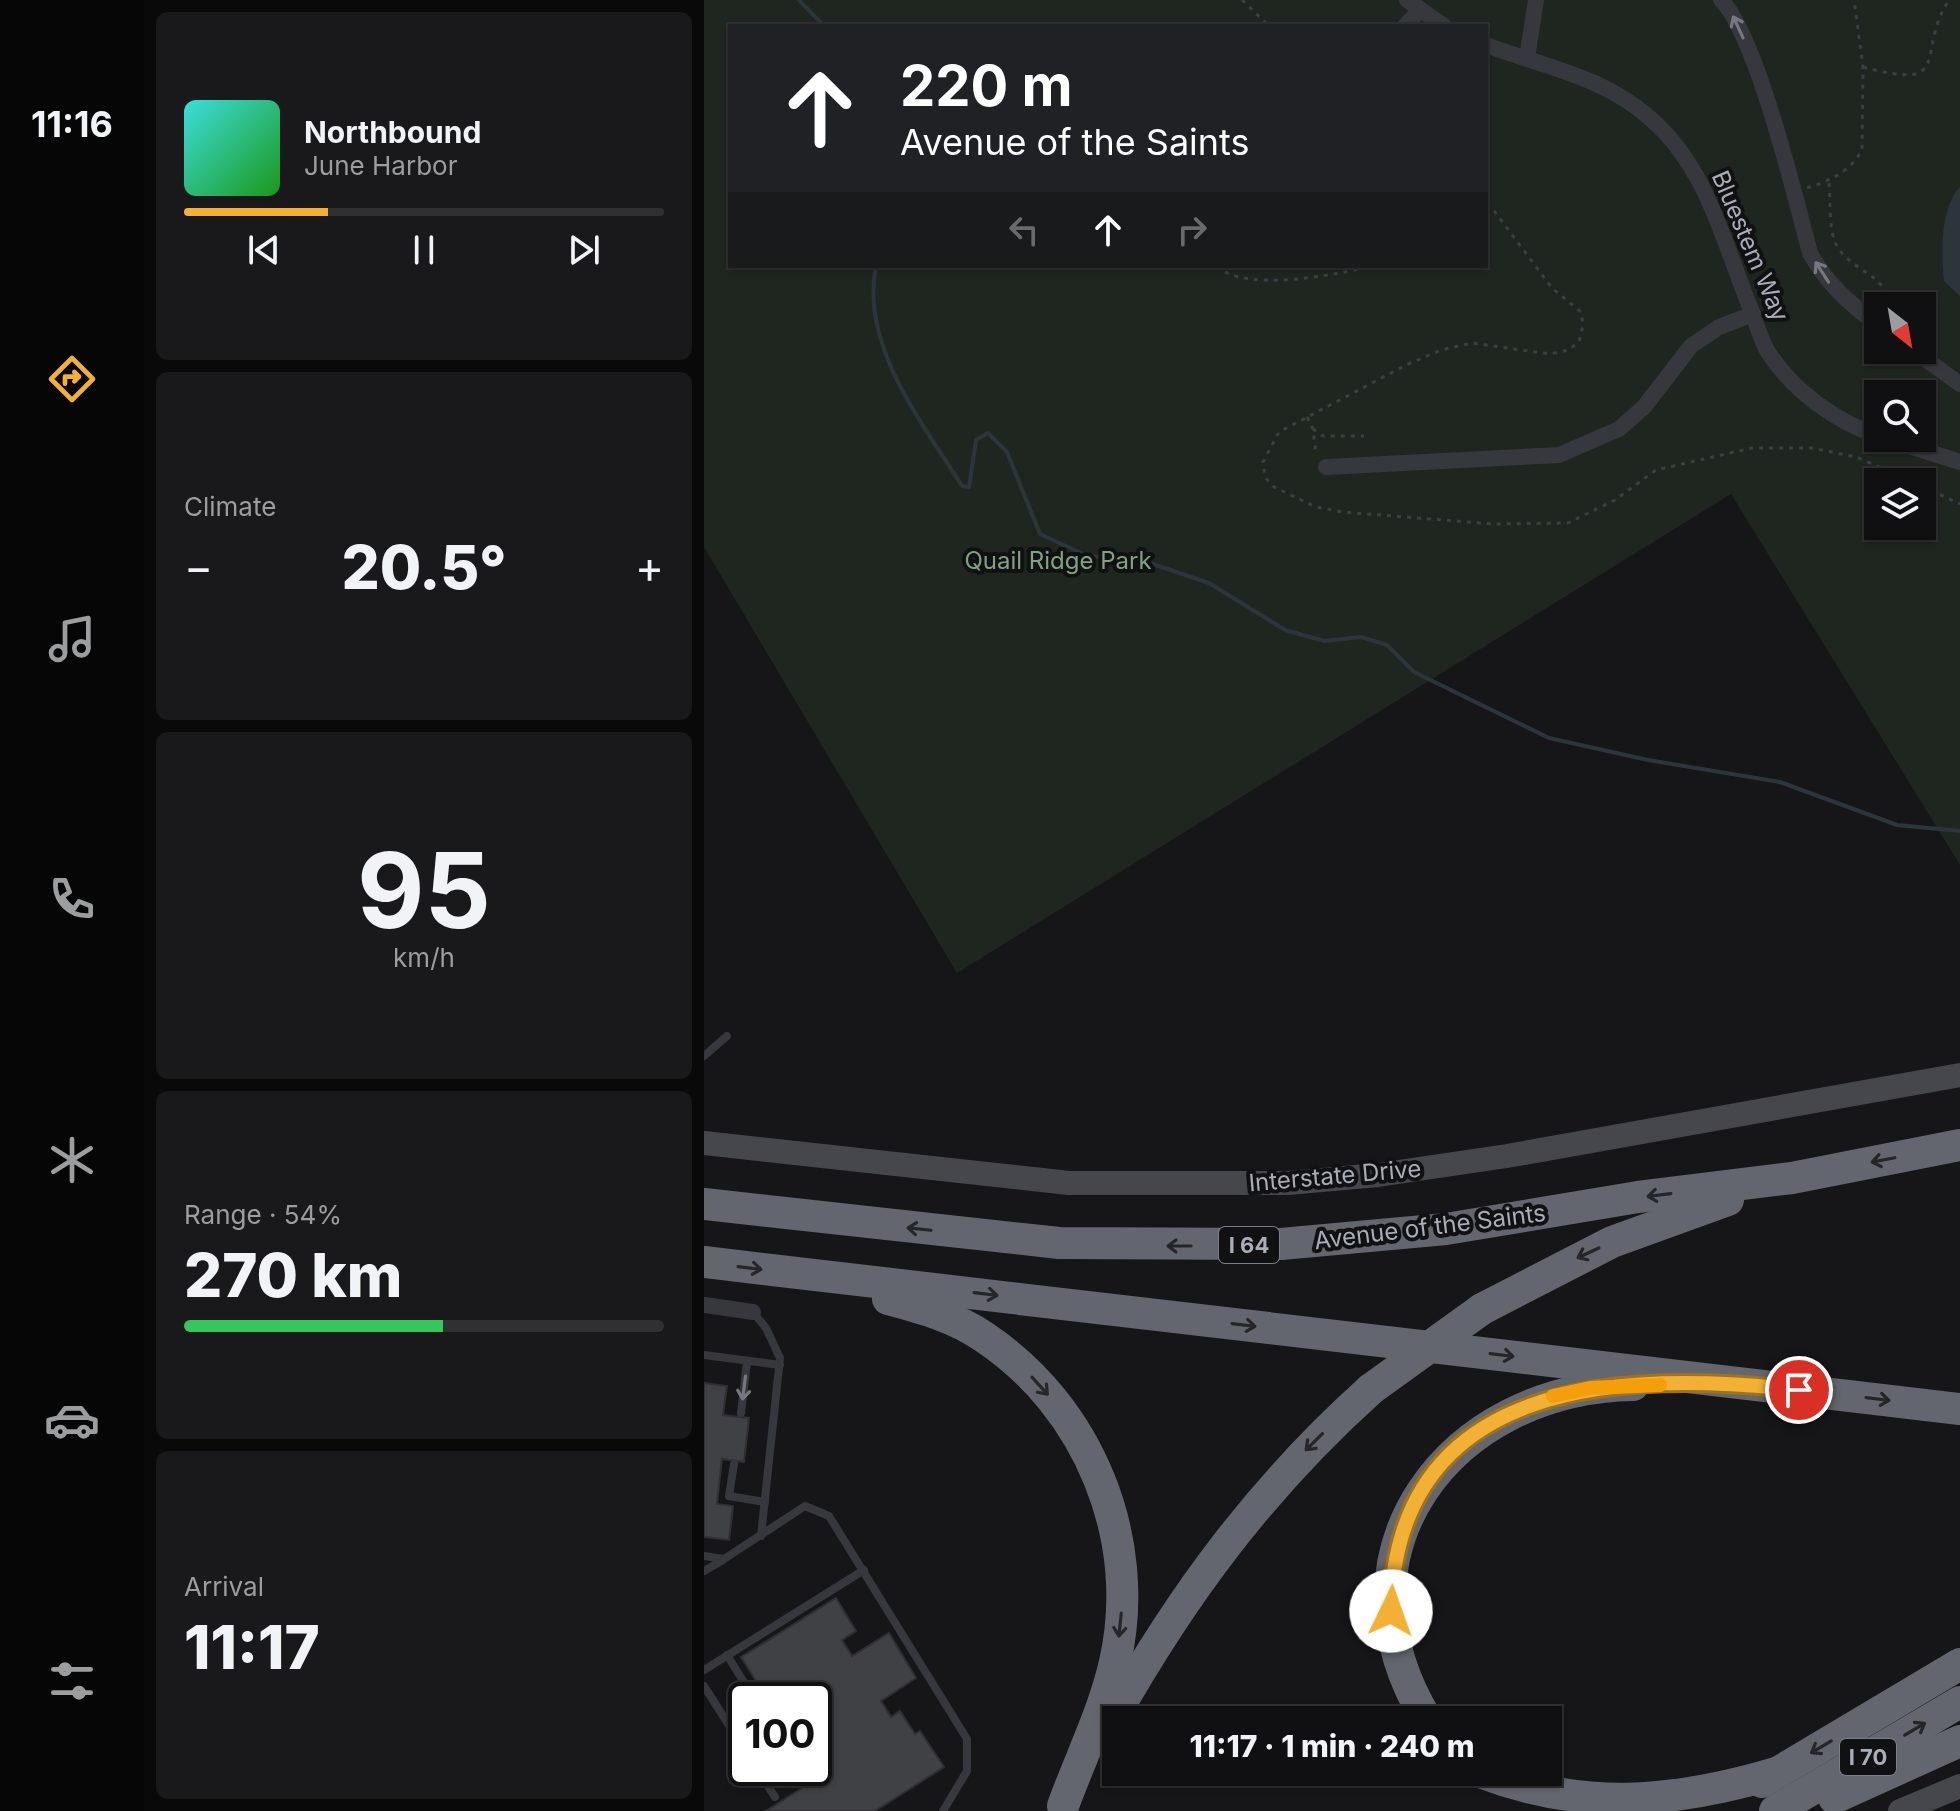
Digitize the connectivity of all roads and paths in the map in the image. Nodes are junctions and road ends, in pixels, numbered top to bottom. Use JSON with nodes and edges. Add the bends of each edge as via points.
{"nodes":[{"id":1,"x":1242,"y":0,"type":"edge"},
{"id":2,"x":1536,"y":0,"type":"edge"},
{"id":3,"x":1721,"y":0,"type":"edge"},
{"id":4,"x":1854,"y":0,"type":"edge"},
{"id":5,"x":1949,"y":0,"type":"edge"},
{"id":6,"x":1413,"y":5,"type":"edge"},
{"id":7,"x":1267,"y":24,"type":"edge"},
{"id":8,"x":1406,"y":24,"type":"edge"},
{"id":9,"x":1441,"y":24,"type":"edge"},
{"id":10,"x":1488,"y":46,"type":"edge"},
{"id":11,"x":1527,"y":58,"type":"junction"},
{"id":12,"x":1863,"y":67,"type":"junction"},
{"id":13,"x":1829,"y":181,"type":"junction"},
{"id":14,"x":1794,"y":192,"type":"junction"},
{"id":15,"x":1488,"y":206,"type":"edge"},
{"id":16,"x":1221,"y":268,"type":"edge"},
{"id":17,"x":1360,"y":268,"type":"edge"},
{"id":18,"x":1886,"y":292,"type":"edge"},
{"id":19,"x":1864,"y":313,"type":"edge"},
{"id":20,"x":1753,"y":314,"type":"junction"},
{"id":21,"x":1932,"y":364,"type":"edge"},
{"id":22,"x":1960,"y":384,"type":"edge"},
{"id":23,"x":1307,"y":417,"type":"junction"},
{"id":24,"x":1313,"y":429,"type":"junction"},
{"id":25,"x":1864,"y":429,"type":"edge"},
{"id":26,"x":1364,"y":436,"type":"dead end"},
{"id":27,"x":1928,"y":452,"type":"edge"},
{"id":28,"x":1960,"y":462,"type":"edge"},
{"id":29,"x":1326,"y":467,"type":"joint"},
{"id":30,"x":1882,"y":468,"type":"edge"},
{"id":31,"x":1936,"y":493,"type":"edge"},
{"id":32,"x":1960,"y":504,"type":"edge"},
{"id":33,"x":727,"y":1036,"type":"dead end"},
{"id":34,"x":704,"y":1056,"type":"edge"},
{"id":35,"x":1960,"y":1075,"type":"edge"},
{"id":36,"x":704,"y":1143,"type":"edge"},
{"id":37,"x":1960,"y":1145,"type":"edge"},
{"id":38,"x":1792,"y":1178,"type":"junction"},
{"id":39,"x":704,"y":1204,"type":"edge"},
{"id":40,"x":704,"y":1262,"type":"edge"},
{"id":41,"x":797,"y":1273,"type":"junction"},
{"id":42,"x":704,"y":1305,"type":"edge"},
{"id":43,"x":753,"y":1312,"type":"joint"},
{"id":44,"x":704,"y":1355,"type":"edge"},
{"id":45,"x":747,"y":1362,"type":"junction"},
{"id":46,"x":780,"y":1365,"type":"junction"},
{"id":47,"x":1745,"y":1384,"type":"junction"},
{"id":48,"x":1960,"y":1409,"type":"edge"},
{"id":49,"x":741,"y":1413,"type":"dead end"},
{"id":50,"x":734,"y":1464,"type":"dead end"},
{"id":51,"x":765,"y":1502,"type":"junction"},
{"id":52,"x":761,"y":1536,"type":"junction"},
{"id":53,"x":704,"y":1556,"type":"edge"},
{"id":54,"x":724,"y":1559,"type":"junction"},
{"id":55,"x":864,"y":1570,"type":"junction"},
{"id":56,"x":704,"y":1571,"type":"edge"},
{"id":57,"x":727,"y":1655,"type":"junction"},
{"id":58,"x":1960,"y":1664,"type":"edge"},
{"id":59,"x":704,"y":1670,"type":"edge"},
{"id":60,"x":744,"y":1682,"type":"edge"},
{"id":61,"x":704,"y":1686,"type":"edge"},
{"id":62,"x":1960,"y":1702,"type":"edge"},
{"id":63,"x":1420,"y":1706,"type":"edge"},
{"id":64,"x":728,"y":1723,"type":"edge"},
{"id":65,"x":1960,"y":1741,"type":"edge"},
{"id":66,"x":1779,"y":1772,"type":"junction"},
{"id":67,"x":768,"y":1786,"type":"edge"},
{"id":68,"x":1507,"y":1786,"type":"edge"},
{"id":69,"x":1960,"y":1786,"type":"edge"},
{"id":70,"x":775,"y":1797,"type":"dead end"},
{"id":71,"x":1062,"y":1808,"type":"edge"},
{"id":72,"x":943,"y":1811,"type":"edge"},
{"id":73,"x":1710,"y":1811,"type":"edge"},
{"id":74,"x":1775,"y":1811,"type":"edge"},
{"id":75,"x":1806,"y":1811,"type":"edge"},
{"id":76,"x":1900,"y":1811,"type":"edge"}],
"edges":[{"from":1,"to":7,"type":"path"},
{"from":2,"to":11,"type":"street"},
{"from":14,"to":3,"type":"street","one_way":true,"via":[[1749,52]]},
{"from":4,"to":12,"type":"path"},
{"from":5,"to":12,"type":"path","via":[[1938,17],[1932,57],[1924,71],[1911,78]]},
{"from":6,"to":8,"type":"street"},
{"from":6,"to":9,"type":"street"},
{"from":10,"to":11,"type":"street","name":"Bluestem Way"},
{"from":11,"to":20,"type":"street","name":"Bluestem Way","via":[[1616,91],[1654,121],[1712,204]]},
{"from":12,"to":13,"type":"path","via":[[1862,150]]},
{"from":13,"to":14,"type":"path"},
{"from":13,"to":18,"type":"path","via":[[1835,244],[1852,264],[1883,284]]},
{"from":19,"to":14,"type":"street","one_way":true,"via":[[1823,277],[1810,253]]},
{"from":15,"to":23,"type":"path","via":[[1552,288],[1581,312],[1579,342],[1550,354],[1472,343],[1441,350]]},
{"from":16,"to":17,"type":"path","via":[[1242,280]]},
{"from":20,"to":25,"type":"street","name":"Bluestem Way","via":[[1768,351],[1795,383],[1822,408]]},
{"from":20,"to":29,"type":"street","via":[[1719,327],[1691,346],[1644,407],[1619,429],[1559,455]]},
{"from":21,"to":22,"type":"street"},
{"from":23,"to":24,"type":"path"},
{"from":23,"to":30,"type":"path","via":[[1279,432],[1263,462],[1265,477],[1292,498],[1343,512],[1493,524],[1568,523],[1615,500],[1656,470],[1781,445],[1856,457]]},
{"from":24,"to":26,"type":"path","via":[[1323,436]]},
{"from":24,"to":29,"type":"path","via":[[1317,466]]},
{"from":27,"to":28,"type":"street"},
{"from":31,"to":32,"type":"path"},
{"from":33,"to":34,"type":"lane"},
{"from":35,"to":36,"type":"main road","name":"Interstate Drive","via":[[1491,1159],[1288,1183],[1069,1183]]},
{"from":37,"to":38,"type":"highway","name":"Avenue of the Saints","number":"I 64","one_way":true},
{"from":38,"to":39,"type":"highway","name":"Avenue of the Saints","number":"I 64","one_way":true,"via":[[1405,1234],[1253,1245],[1059,1243]]},
{"from":38,"to":71,"type":"highway","one_way":true,"bridge":true,"via":[[1612,1242],[1482,1309],[1371,1389],[1293,1464],[1221,1548],[1159,1638]]},
{"from":40,"to":41,"type":"highway","one_way":true},
{"from":41,"to":47,"type":"highway","one_way":true},
{"from":41,"to":71,"type":"highway","one_way":true,"via":[[938,1313],[983,1335],[1019,1363],[1059,1407],[1085,1447],[1115,1527],[1121,1622],[1115,1663]]},
{"from":42,"to":43,"type":"street"},
{"from":43,"to":46,"type":"lane","via":[[766,1328]]},
{"from":44,"to":45,"type":"lane"},
{"from":45,"to":46,"type":"lane"},
{"from":45,"to":49,"type":"lane","one_way":true},
{"from":46,"to":51,"type":"lane"},
{"from":47,"to":48,"type":"highway","one_way":true},
{"from":47,"to":63,"type":"highway","via":[[1622,1385],[1562,1393],[1504,1415],[1440,1466],[1401,1535],[1392,1583],[1393,1638]]},
{"from":50,"to":51,"type":"lane","via":[[729,1496]]},
{"from":51,"to":52,"type":"lane"},
{"from":52,"to":54,"type":"lane"},
{"from":52,"to":55,"type":"lane","via":[[805,1506],[829,1516]]},
{"from":53,"to":54,"type":"lane"},
{"from":54,"to":56,"type":"lane"},
{"from":55,"to":57,"type":"lane"},
{"from":55,"to":72,"type":"lane","via":[[967,1739],[967,1771]]},
{"from":57,"to":59,"type":"lane"},
{"from":57,"to":60,"type":"lane"},
{"from":58,"to":66,"type":"highway","number":"I 70","one_way":true},
{"from":61,"to":64,"type":"lane"},
{"from":74,"to":62,"type":"highway","number":"I 70","one_way":true},
{"from":65,"to":75,"type":"highway"},
{"from":66,"to":68,"type":"highway","via":[[1683,1801],[1613,1809],[1557,1804]]},
{"from":66,"to":73,"type":"highway","number":"I 70"},
{"from":67,"to":70,"type":"lane"},
{"from":69,"to":76,"type":"main road"}]}
